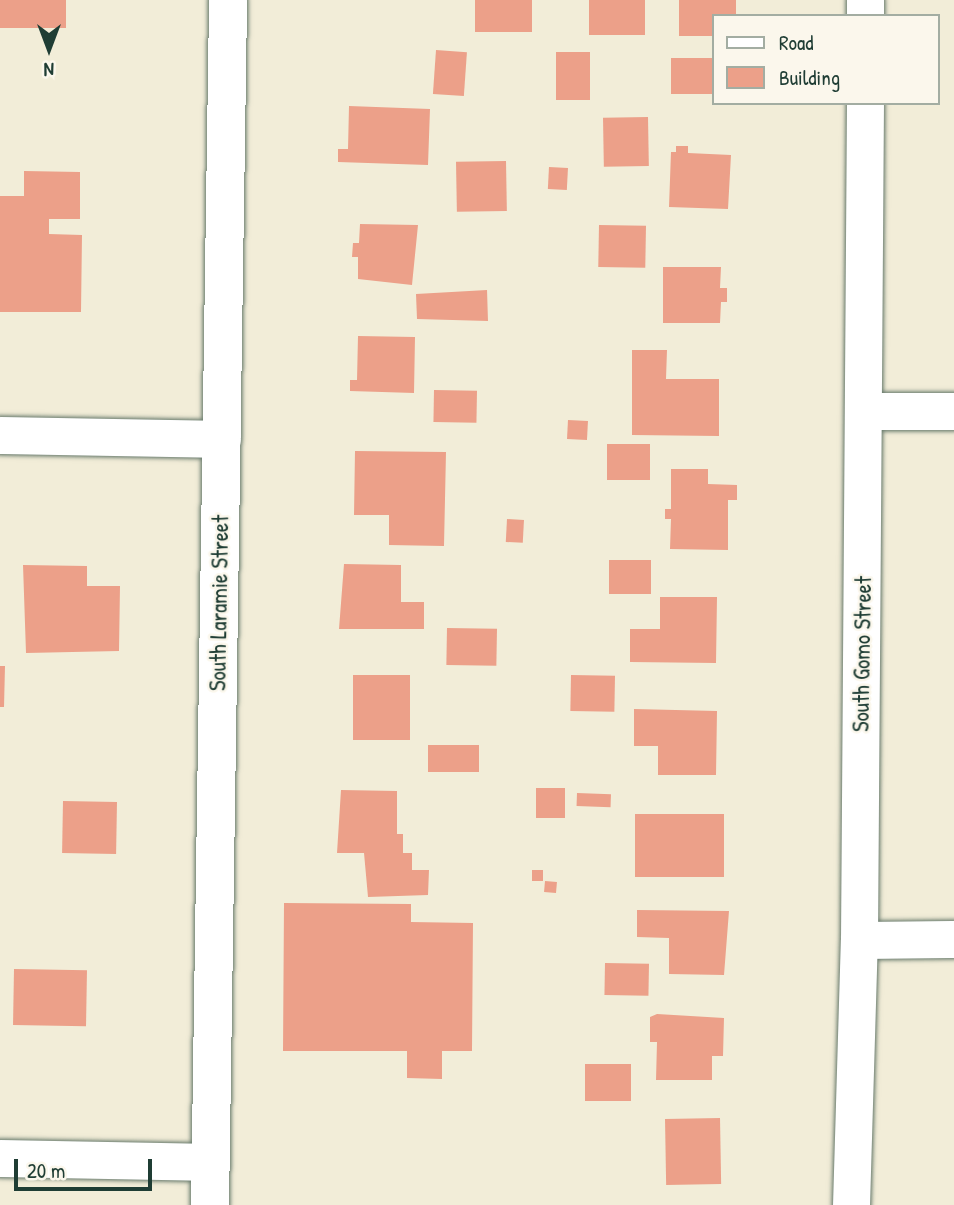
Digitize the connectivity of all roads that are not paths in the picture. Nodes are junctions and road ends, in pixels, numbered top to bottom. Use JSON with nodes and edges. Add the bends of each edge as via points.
{"nodes":[{"id":1,"x":228,"y":0,"type":"edge"},
{"id":2,"x":865,"y":105,"type":"edge"},
{"id":3,"x":864,"y":411,"type":"junction"},
{"id":4,"x":954,"y":411,"type":"edge"},
{"id":5,"x":0,"y":435,"type":"edge"},
{"id":6,"x":222,"y":439,"type":"junction"},
{"id":7,"x":954,"y":939,"type":"edge"},
{"id":8,"x":859,"y":940,"type":"junction"},
{"id":9,"x":0,"y":1158,"type":"edge"},
{"id":10,"x":209,"y":1162,"type":"junction"},
{"id":11,"x":209,"y":1205,"type":"edge"},
{"id":12,"x":851,"y":1205,"type":"edge"}],
"edges":[{"from":1,"to":6,"type":"street","name":"South Laramie Street"},
{"from":2,"to":3,"type":"street","name":"South Gomo Street"},
{"from":3,"to":4,"type":"street"},
{"from":3,"to":8,"type":"street","name":"South Gomo Street"},
{"from":5,"to":6,"type":"street"},
{"from":6,"to":10,"type":"street","name":"South Laramie Street"},
{"from":7,"to":8,"type":"street"},
{"from":8,"to":12,"type":"street","name":"South Gomo Street"},
{"from":9,"to":10,"type":"street"},
{"from":10,"to":11,"type":"street","name":"South Laramie Street"}]}
